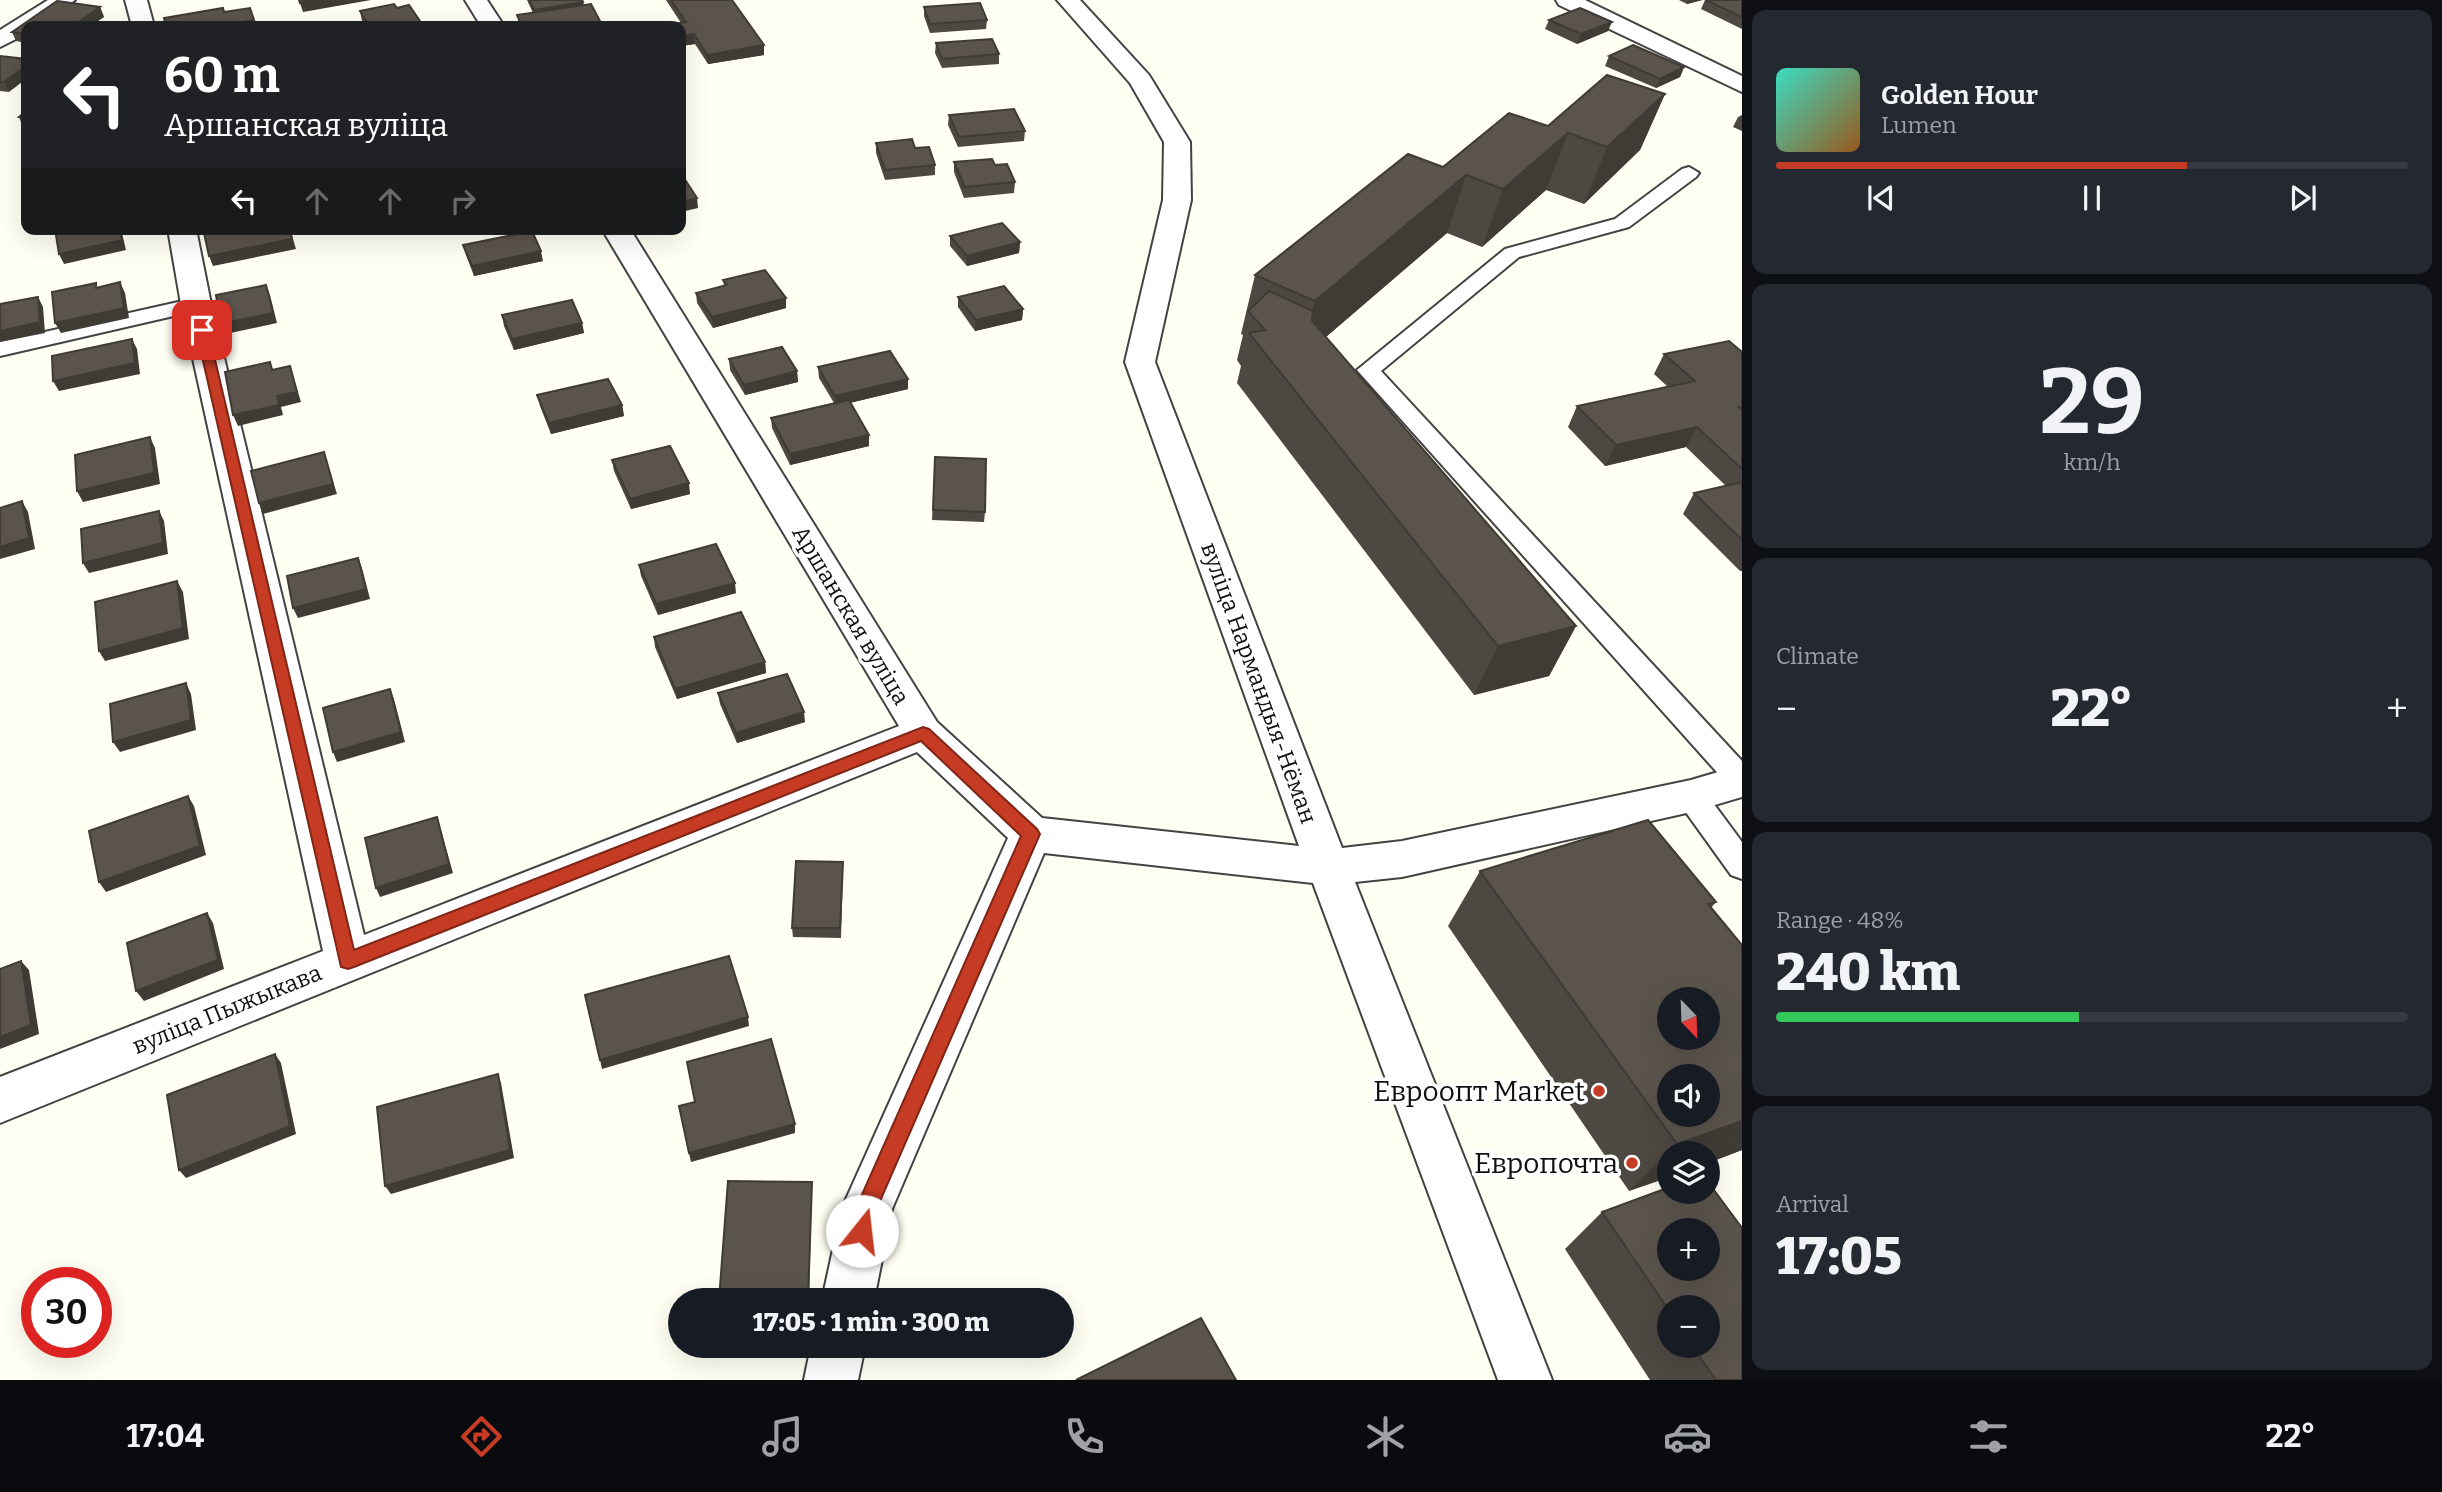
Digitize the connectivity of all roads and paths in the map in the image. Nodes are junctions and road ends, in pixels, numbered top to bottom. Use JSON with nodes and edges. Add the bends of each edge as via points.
{"nodes":[{"id":1,"x":64,"y":0,"type":"edge"},
{"id":2,"x":136,"y":0,"type":"edge"},
{"id":3,"x":476,"y":0,"type":"edge"},
{"id":4,"x":1068,"y":0,"type":"edge"},
{"id":5,"x":1567,"y":0,"type":"edge"},
{"id":6,"x":30,"y":21,"type":"edge"},
{"id":7,"x":142,"y":21,"type":"edge"},
{"id":8,"x":489,"y":21,"type":"edge"},
{"id":9,"x":21,"y":27,"type":"edge"},
{"id":10,"x":0,"y":40,"type":"edge"},
{"id":11,"x":1742,"y":85,"type":"edge"},
{"id":12,"x":1689,"y":173,"type":"dead end"},
{"id":13,"x":182,"y":235,"type":"edge"},
{"id":14,"x":620,"y":235,"type":"edge"},
{"id":15,"x":196,"y":304,"type":"junction"},
{"id":16,"x":0,"y":349,"type":"edge"},
{"id":17,"x":923,"y":733,"type":"junction"},
{"id":18,"x":1742,"y":781,"type":"edge"},
{"id":19,"x":1691,"y":796,"type":"junction"},
{"id":20,"x":1031,"y":834,"type":"junction"},
{"id":21,"x":1742,"y":866,"type":"edge"},
{"id":22,"x":1328,"y":867,"type":"junction"},
{"id":23,"x":348,"y":961,"type":"junction"},
{"id":24,"x":0,"y":1100,"type":"edge"},
{"id":25,"x":850,"y":1288,"type":"edge"},
{"id":26,"x":836,"y":1358,"type":"edge"},
{"id":27,"x":831,"y":1380,"type":"edge"},
{"id":28,"x":1525,"y":1380,"type":"edge"}],
"edges":[{"from":1,"to":6,"type":"street"},
{"from":2,"to":7,"type":"street"},
{"from":3,"to":8,"type":"street"},
{"from":4,"to":22,"type":"street","name":"вуліца Нармандыя-Нёман","via":[[1140,80],[1177,142],[1177,201],[1140,362]]},
{"from":5,"to":11,"type":"street"},
{"from":9,"to":10,"type":"street"},
{"from":12,"to":18,"type":"lane","via":[[1622,223],[1512,253],[1368,370]]},
{"from":13,"to":15,"type":"street"},
{"from":14,"to":17,"type":"street","name":"Аршанская вуліца"},
{"from":15,"to":16,"type":"lane"},
{"from":15,"to":23,"type":"street"},
{"from":17,"to":20,"type":"street","name":"Аршанская вуліца"},
{"from":17,"to":23,"type":"street","name":"вуліца Пыжыкава"},
{"from":18,"to":19,"type":"street"},
{"from":19,"to":21,"type":"lane"},
{"from":19,"to":22,"type":"street","via":[[1402,859]]},
{"from":20,"to":22,"type":"street"},
{"from":20,"to":25,"type":"street","via":[[867,1208]]},
{"from":22,"to":28,"type":"street","name":"вуліца Нармандыя-Нёман"},
{"from":23,"to":24,"type":"street","name":"вуліца Пыжыкава"},
{"from":26,"to":27,"type":"street"}]}
